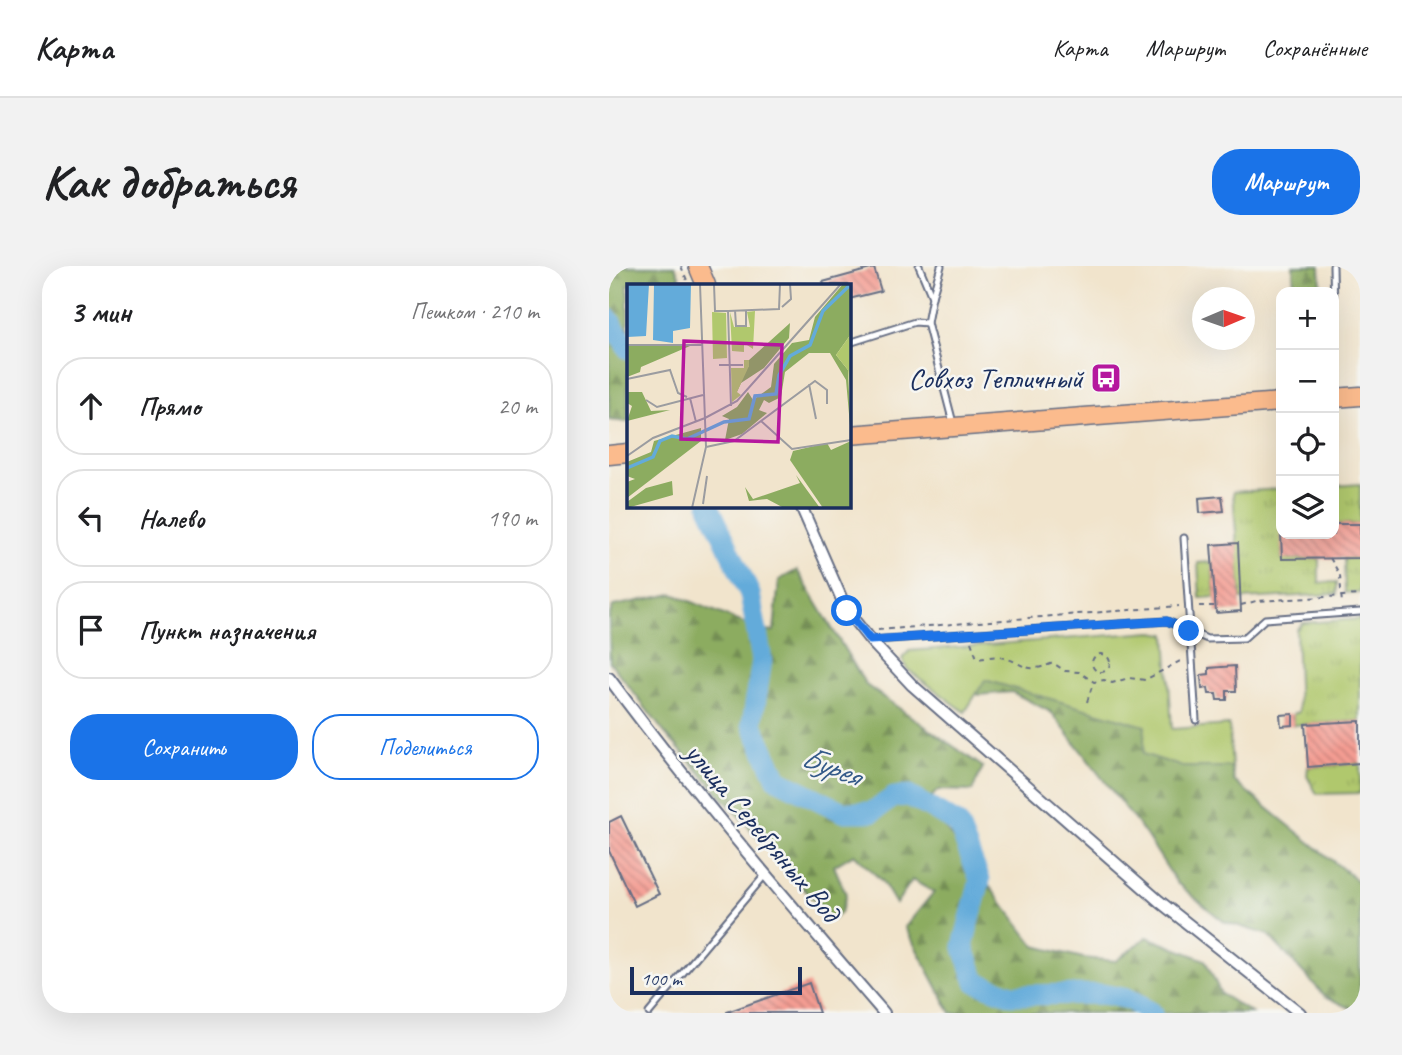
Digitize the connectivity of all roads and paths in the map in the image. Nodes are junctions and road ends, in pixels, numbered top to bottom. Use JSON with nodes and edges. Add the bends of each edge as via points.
{"nodes":[{"id":1,"x":681,"y":266,"type":"edge"},
{"id":2,"x":698,"y":266,"type":"edge"},
{"id":3,"x":919,"y":266,"type":"edge"},
{"id":4,"x":940,"y":266,"type":"edge"},
{"id":5,"x":1333,"y":266,"type":"edge"},
{"id":6,"x":689,"y":284,"type":"edge"},
{"id":7,"x":706,"y":284,"type":"edge"},
{"id":8,"x":932,"y":298,"type":"junction"},
{"id":9,"x":927,"y":323,"type":"junction"},
{"id":10,"x":851,"y":342,"type":"edge"},
{"id":11,"x":1334,"y":350,"type":"edge"},
{"id":12,"x":1360,"y":396,"type":"edge"},
{"id":13,"x":1339,"y":398,"type":"edge"},
{"id":14,"x":1276,"y":402,"type":"edge"},
{"id":15,"x":954,"y":426,"type":"junction"},
{"id":16,"x":851,"y":432,"type":"edge"},
{"id":17,"x":627,"y":453,"type":"edge"},
{"id":18,"x":609,"y":454,"type":"edge"},
{"id":19,"x":802,"y":508,"type":"edge"},
{"id":20,"x":1184,"y":538,"type":"dead end"},
{"id":21,"x":1330,"y":558,"type":"dead end"},
{"id":22,"x":1360,"y":595,"type":"edge"},
{"id":23,"x":1342,"y":596,"type":"junction"},
{"id":24,"x":1241,"y":605,"type":"dead end"},
{"id":25,"x":1188,"y":606,"type":"junction"},
{"id":26,"x":1215,"y":606,"type":"dead end"},
{"id":27,"x":1360,"y":612,"type":"edge"},
{"id":28,"x":1343,"y":614,"type":"junction"},
{"id":29,"x":1189,"y":631,"type":"junction"},
{"id":30,"x":970,"y":634,"type":"junction"},
{"id":31,"x":866,"y":636,"type":"junction"},
{"id":32,"x":1191,"y":655,"type":"junction"},
{"id":33,"x":1102,"y":672,"type":"junction"},
{"id":34,"x":609,"y":678,"type":"edge"},
{"id":35,"x":1102,"y":681,"type":"junction"},
{"id":36,"x":1094,"y":682,"type":"junction"},
{"id":37,"x":1087,"y":702,"type":"dead end"},
{"id":38,"x":1196,"y":720,"type":"dead end"},
{"id":39,"x":765,"y":875,"type":"junction"},
{"id":40,"x":649,"y":1013,"type":"edge"},
{"id":41,"x":884,"y":1013,"type":"edge"},
{"id":42,"x":1300,"y":1013,"type":"edge"}],
"edges":[{"from":1,"to":6,"type":"path"},
{"from":2,"to":7,"type":"main road"},
{"from":3,"to":8,"type":"lane"},
{"from":4,"to":8,"type":"lane"},
{"from":5,"to":11,"type":"lane"},
{"from":8,"to":9,"type":"lane"},
{"from":9,"to":10,"type":"lane","via":[[915,322]]},
{"from":9,"to":15,"type":"lane"},
{"from":12,"to":13,"type":"main road"},
{"from":14,"to":15,"type":"main road"},
{"from":15,"to":16,"type":"main road"},
{"from":17,"to":18,"type":"main road"},
{"from":19,"to":31,"type":"street","via":[[847,611]]},
{"from":20,"to":25,"type":"lane"},
{"from":21,"to":23,"type":"path","via":[[1340,575]]},
{"from":22,"to":23,"type":"path"},
{"from":23,"to":24,"type":"path"},
{"from":23,"to":28,"type":"path"},
{"from":25,"to":26,"type":"path"},
{"from":25,"to":29,"type":"lane"},
{"from":25,"to":31,"type":"path"},
{"from":27,"to":28,"type":"lane"},
{"from":28,"to":29,"type":"lane","via":[[1265,619],[1244,638],[1207,639]]},
{"from":29,"to":30,"type":"lane","via":[[1167,621]]},
{"from":29,"to":32,"type":"lane"},
{"from":30,"to":31,"type":"lane"},
{"from":30,"to":36,"type":"path","via":[[973,653],[984,660],[995,656],[1026,669],[1053,663]]},
{"from":31,"to":42,"type":"street","via":[[912,685],[1159,901]]},
{"from":32,"to":35,"type":"path","via":[[1145,680]]},
{"from":32,"to":38,"type":"lane"},
{"from":33,"to":33,"type":"path","via":[[1110,661],[1100,654],[1092,666]]},
{"from":33,"to":35,"type":"path"},
{"from":34,"to":39,"type":"street","name":"улица Серебряных Вод"},
{"from":35,"to":36,"type":"path"},
{"from":36,"to":37,"type":"path"},
{"from":39,"to":40,"type":"lane"},
{"from":39,"to":41,"type":"street","name":"улица Серебряных Вод"}]}
